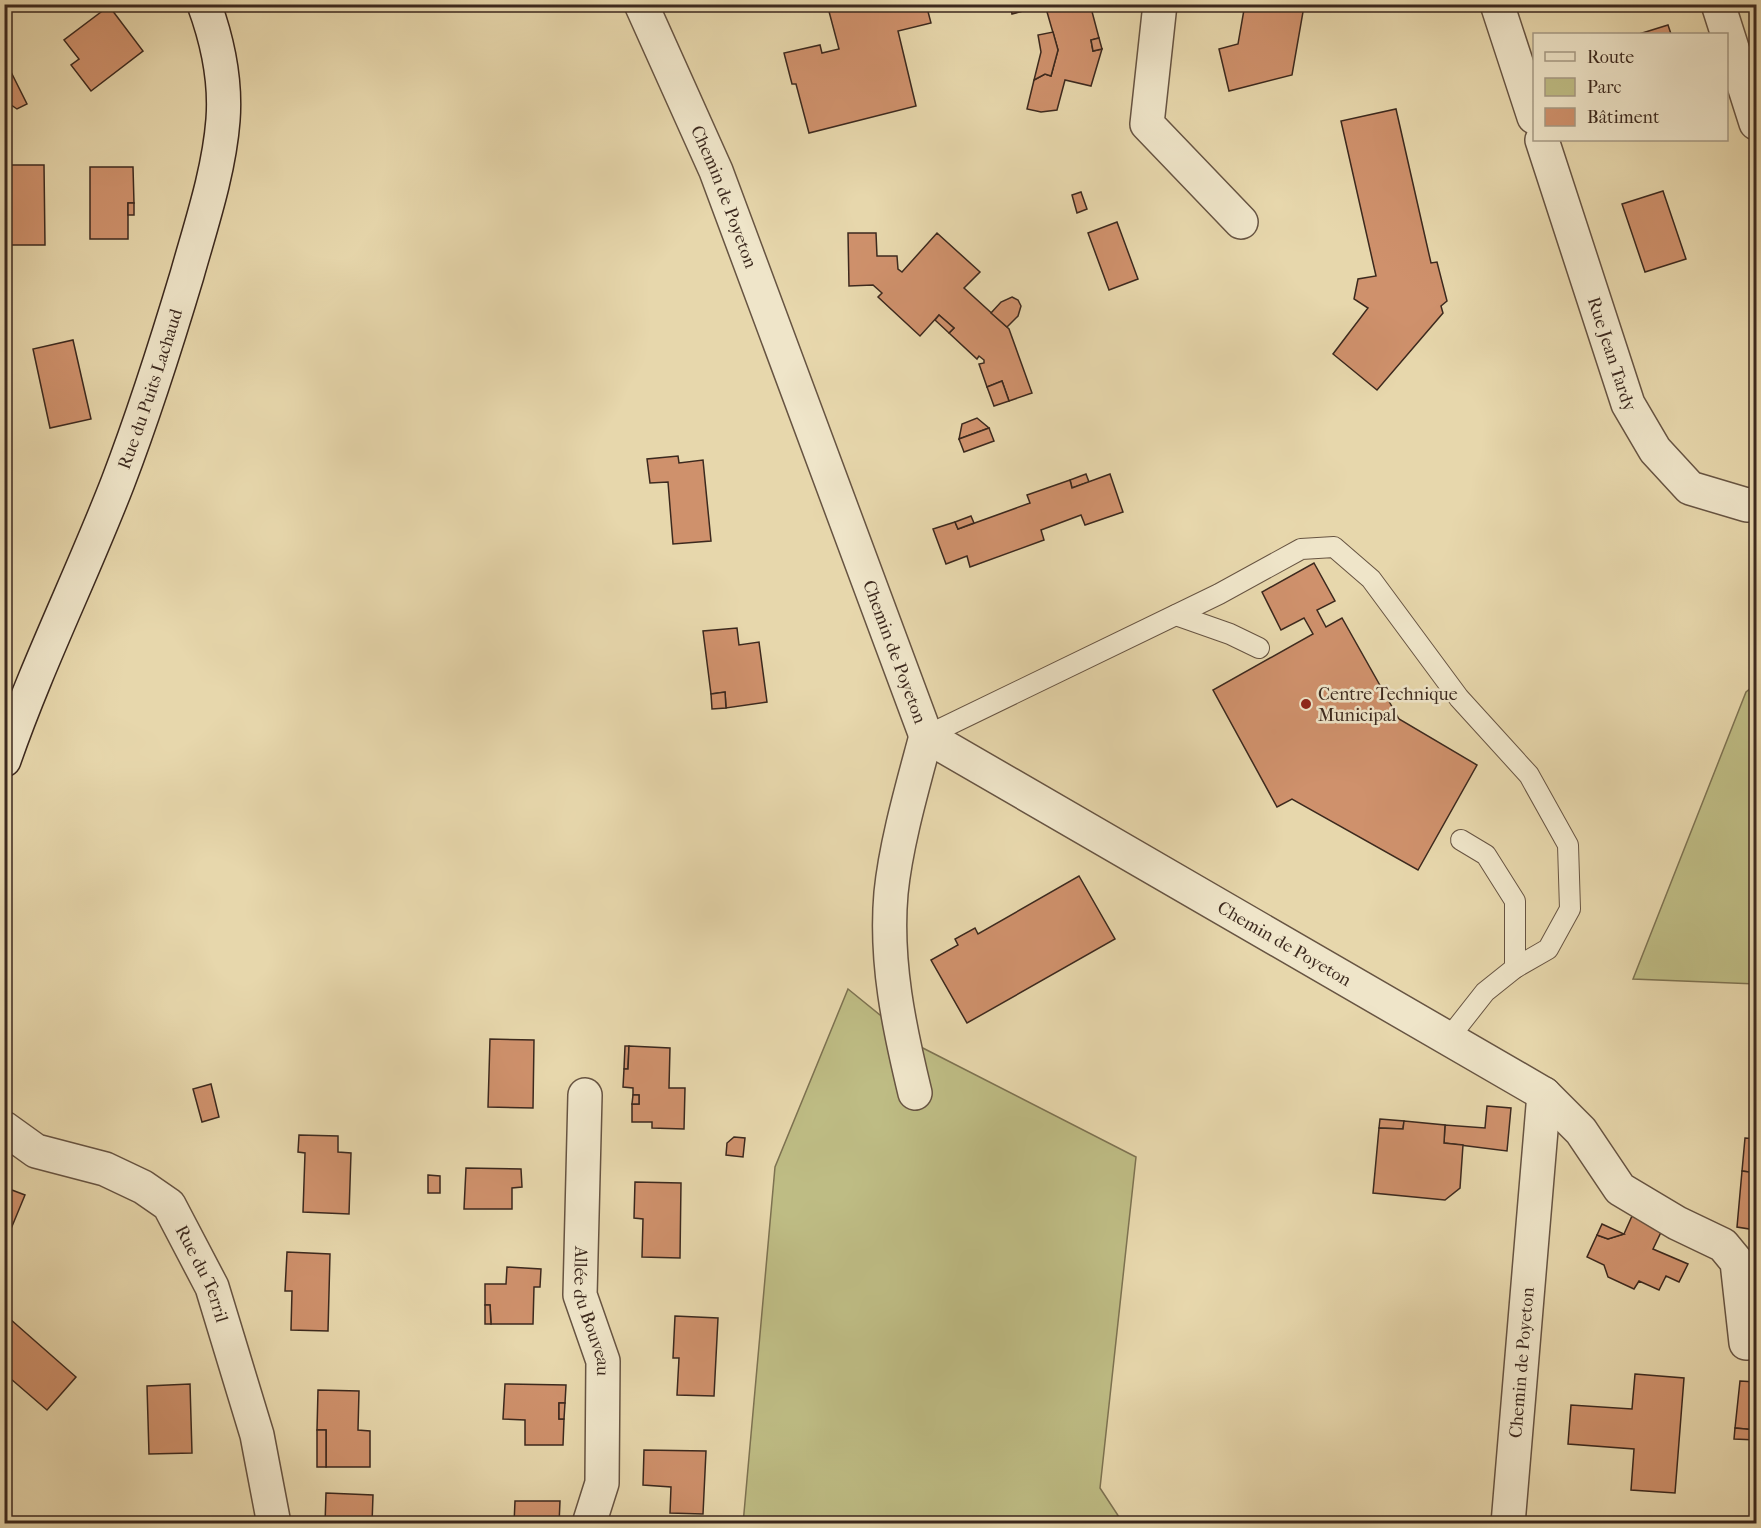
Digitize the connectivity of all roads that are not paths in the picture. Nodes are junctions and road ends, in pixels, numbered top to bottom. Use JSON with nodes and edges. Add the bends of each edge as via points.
{"nodes":[{"id":1,"x":204,"y":4,"type":"edge"},
{"id":2,"x":641,"y":4,"type":"edge"},
{"id":3,"x":1160,"y":4,"type":"edge"},
{"id":4,"x":1497,"y":4,"type":"edge"},
{"id":5,"x":1718,"y":4,"type":"edge"},
{"id":6,"x":1727,"y":33,"type":"edge"},
{"id":7,"x":1728,"y":35,"type":"edge"},
{"id":8,"x":1533,"y":114,"type":"edge"},
{"id":9,"x":1756,"y":123,"type":"edge"},
{"id":10,"x":1542,"y":141,"type":"edge"},
{"id":11,"x":1241,"y":222,"type":"dead end"},
{"id":12,"x":1756,"y":504,"type":"edge"},
{"id":13,"x":1176,"y":615,"type":"junction"},
{"id":14,"x":1259,"y":648,"type":"dead end"},
{"id":15,"x":926,"y":736,"type":"junction"},
{"id":16,"x":4,"y":760,"type":"edge"},
{"id":17,"x":1461,"y":840,"type":"dead end"},
{"id":18,"x":1515,"y":968,"type":"junction"},
{"id":19,"x":1448,"y":1039,"type":"junction"},
{"id":20,"x":915,"y":1092,"type":"dead end"},
{"id":21,"x":1544,"y":1094,"type":"junction"},
{"id":22,"x":585,"y":1095,"type":"dead end"},
{"id":23,"x":4,"y":1128,"type":"edge"},
{"id":24,"x":1746,"y":1343,"type":"dead end"},
{"id":25,"x":274,"y":1524,"type":"edge"},
{"id":26,"x":589,"y":1524,"type":"edge"},
{"id":27,"x":1508,"y":1524,"type":"edge"}],
"edges":[{"from":1,"to":16,"type":"street","name":"Rue du Puits Lachaud","via":[[217,39],[224,119],[196,243],[161,361],[118,483]]},
{"from":2,"to":15,"type":"street","name":"Chemin de Poyeton","via":[[716,171]]},
{"from":3,"to":11,"type":"street","via":[[1147,124]]},
{"from":4,"to":8,"type":"street"},
{"from":5,"to":6,"type":"street"},
{"from":7,"to":9,"type":"street"},
{"from":10,"to":12,"type":"street","name":"Rue Jean Tardy","via":[[1628,404],[1655,450],[1690,488],[1747,505]]},
{"from":13,"to":14,"type":"lane"},
{"from":13,"to":15,"type":"lane"},
{"from":13,"to":18,"type":"lane","via":[[1301,549],[1334,547],[1371,579],[1459,698],[1529,775],[1568,845],[1570,909],[1548,949]]},
{"from":15,"to":19,"type":"street","name":"Chemin de Poyeton"},
{"from":15,"to":20,"type":"street","via":[[891,892],[891,970],[899,1027]]},
{"from":17,"to":18,"type":"lane","via":[[1486,855],[1515,901]]},
{"from":18,"to":19,"type":"lane","via":[[1485,992]]},
{"from":19,"to":21,"type":"street","name":"Chemin de Poyeton"},
{"from":21,"to":24,"type":"street","name":"Chemin de Poyeton","via":[[1581,1131],[1620,1189],[1723,1245],[1737,1262]]},
{"from":21,"to":27,"type":"street","name":"Chemin de Poyeton"},
{"from":22,"to":26,"type":"street","name":"Allée du Bouveau","via":[[580,1295],[603,1361],[602,1483]]},
{"from":23,"to":25,"type":"street","name":"Rue du Terril","via":[[36,1151],[105,1169],[169,1205],[212,1287],[257,1435]]}]}
